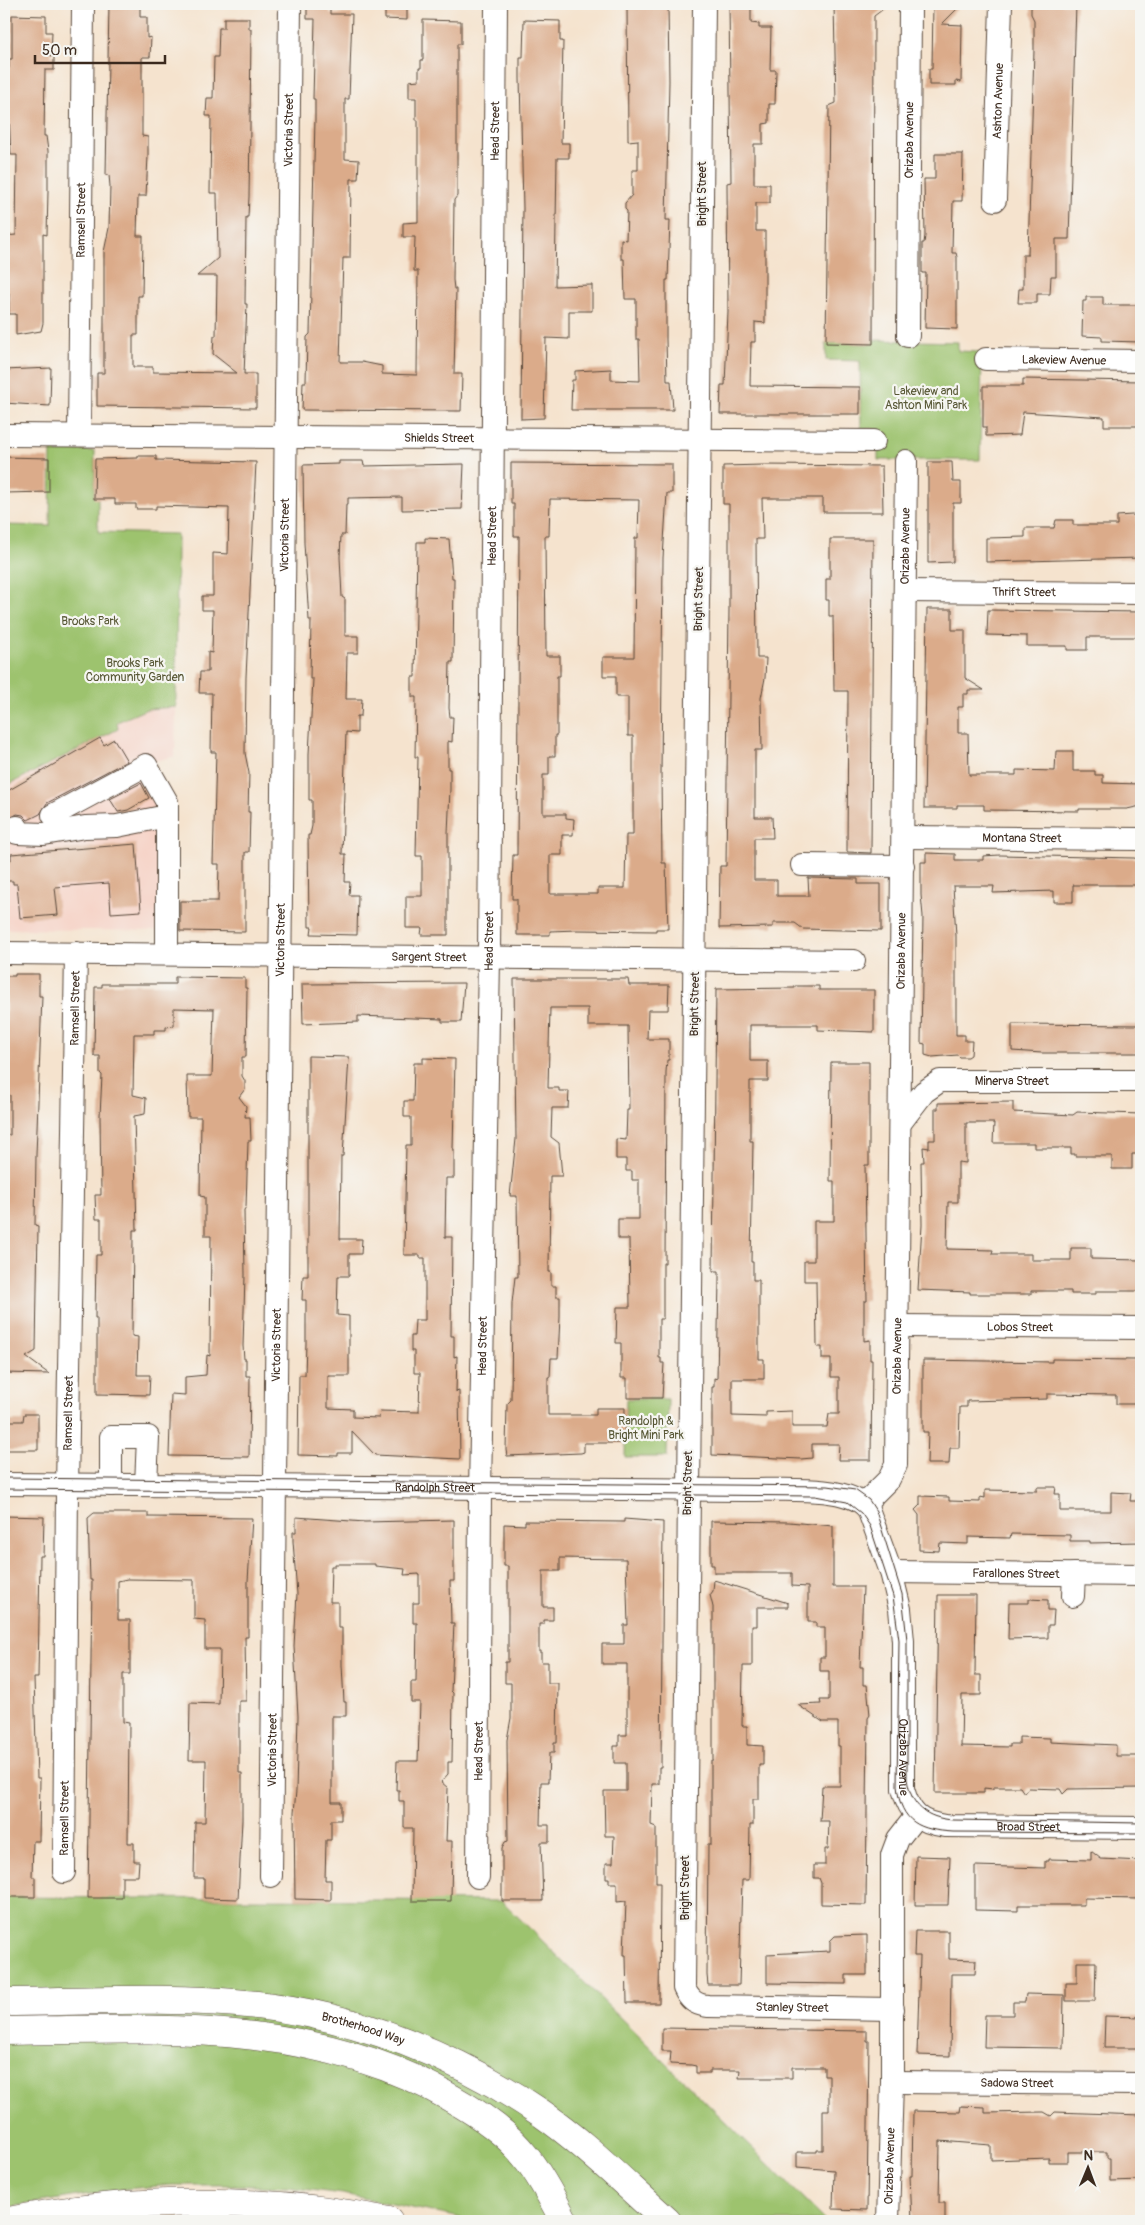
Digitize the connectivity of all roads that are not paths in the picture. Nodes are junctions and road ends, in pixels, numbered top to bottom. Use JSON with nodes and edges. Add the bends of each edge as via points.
{"nodes":[{"id":1,"x":83,"y":4,"type":"edge"},
{"id":2,"x":290,"y":4,"type":"edge"},
{"id":3,"x":496,"y":4,"type":"edge"},
{"id":4,"x":704,"y":4,"type":"edge"},
{"id":5,"x":910,"y":4,"type":"edge"},
{"id":6,"x":1000,"y":4,"type":"edge"},
{"id":7,"x":995,"y":200,"type":"dead end"},
{"id":8,"x":908,"y":336,"type":"dead end"},
{"id":9,"x":986,"y":359,"type":"dead end"},
{"id":10,"x":1141,"y":361,"type":"edge"},
{"id":11,"x":4,"y":435,"type":"edge"},
{"id":12,"x":79,"y":435,"type":"junction"},
{"id":13,"x":286,"y":436,"type":"junction"},
{"id":14,"x":493,"y":438,"type":"junction"},
{"id":15,"x":700,"y":439,"type":"junction"},
{"id":16,"x":874,"y":441,"type":"dead end"},
{"id":17,"x":906,"y":462,"type":"dead end"},
{"id":18,"x":905,"y":591,"type":"junction"},
{"id":19,"x":1141,"y":593,"type":"edge"},
{"id":20,"x":53,"y":815,"type":"dead end"},
{"id":21,"x":167,"y":816,"type":"junction"},
{"id":22,"x":17,"y":826,"type":"dead end"},
{"id":23,"x":903,"y":836,"type":"junction"},
{"id":24,"x":1141,"y":838,"type":"edge"},
{"id":25,"x":802,"y":865,"type":"dead end"},
{"id":26,"x":903,"y":866,"type":"junction"},
{"id":27,"x":4,"y":953,"type":"edge"},
{"id":28,"x":76,"y":954,"type":"junction"},
{"id":29,"x":167,"y":954,"type":"junction"},
{"id":30,"x":282,"y":955,"type":"junction"},
{"id":31,"x":489,"y":957,"type":"junction"},
{"id":32,"x":696,"y":959,"type":"junction"},
{"id":33,"x":854,"y":961,"type":"dead end"},
{"id":34,"x":1141,"y":1081,"type":"edge"},
{"id":35,"x":901,"y":1122,"type":"junction"},
{"id":36,"x":899,"y":1326,"type":"junction"},
{"id":37,"x":1141,"y":1328,"type":"edge"},
{"id":38,"x":4,"y":1484,"type":"edge"},
{"id":39,"x":67,"y":1484,"type":"junction"},
{"id":40,"x":111,"y":1485,"type":"junction"},
{"id":41,"x":146,"y":1485,"type":"junction"},
{"id":42,"x":275,"y":1486,"type":"junction"},
{"id":43,"x":480,"y":1488,"type":"junction"},
{"id":44,"x":688,"y":1490,"type":"junction"},
{"id":45,"x":864,"y":1504,"type":"junction"},
{"id":46,"x":891,"y":1572,"type":"junction"},
{"id":47,"x":1141,"y":1575,"type":"edge"},
{"id":48,"x":916,"y":1816,"type":"junction"},
{"id":49,"x":1141,"y":1828,"type":"edge"},
{"id":50,"x":64,"y":1872,"type":"dead end"},
{"id":51,"x":271,"y":1876,"type":"dead end"},
{"id":52,"x":478,"y":1877,"type":"dead end"},
{"id":53,"x":693,"y":2001,"type":"joint"},
{"id":54,"x":4,"y":2002,"type":"edge"},
{"id":55,"x":893,"y":2009,"type":"junction"},
{"id":56,"x":4,"y":2031,"type":"edge"},
{"id":57,"x":892,"y":2082,"type":"junction"},
{"id":58,"x":1141,"y":2084,"type":"edge"},
{"id":59,"x":546,"y":2187,"type":"junction"},
{"id":60,"x":268,"y":2213,"type":"edge"},
{"id":61,"x":9,"y":2221,"type":"edge"},
{"id":62,"x":389,"y":2221,"type":"edge"},
{"id":63,"x":543,"y":2221,"type":"edge"},
{"id":64,"x":564,"y":2221,"type":"edge"},
{"id":65,"x":667,"y":2221,"type":"edge"},
{"id":66,"x":888,"y":2221,"type":"edge"}],
"edges":[{"from":1,"to":12,"type":"street","name":"Ramsell Street"},
{"from":2,"to":13,"type":"street","name":"Victoria Street"},
{"from":3,"to":14,"type":"street","name":"Head Street"},
{"from":4,"to":15,"type":"street","name":"Bright Street"},
{"from":5,"to":8,"type":"street","name":"Orizaba Avenue"},
{"from":6,"to":7,"type":"street","name":"Ashton Avenue"},
{"from":9,"to":10,"type":"street","name":"Lakeview Avenue"},
{"from":11,"to":12,"type":"street","name":"Shields Street"},
{"from":12,"to":13,"type":"street","name":"Shields Street"},
{"from":13,"to":14,"type":"street","name":"Shields Street"},
{"from":13,"to":30,"type":"street","name":"Victoria Street"},
{"from":14,"to":15,"type":"street","name":"Shields Street"},
{"from":14,"to":31,"type":"street","name":"Head Street"},
{"from":15,"to":16,"type":"street","name":"Shields Street"},
{"from":15,"to":32,"type":"street","name":"Bright Street"},
{"from":17,"to":18,"type":"street","name":"Orizaba Avenue"},
{"from":18,"to":19,"type":"street","name":"Thrift Street"},
{"from":18,"to":23,"type":"street","name":"Orizaba Avenue"},
{"from":20,"to":21,"type":"street","via":[[146,764],[167,802]]},
{"from":21,"to":22,"type":"street","via":[[117,826],[85,826],[44,834],[17,833]]},
{"from":21,"to":29,"type":"street"},
{"from":23,"to":24,"type":"street","name":"Montana Street"},
{"from":23,"to":26,"type":"street","name":"Orizaba Avenue"},
{"from":25,"to":26,"type":"street"},
{"from":26,"to":35,"type":"street","name":"Orizaba Avenue"},
{"from":27,"to":28,"type":"street","name":"Sargent Street"},
{"from":28,"to":29,"type":"street","name":"Sargent Street"},
{"from":28,"to":39,"type":"street","name":"Ramsell Street"},
{"from":29,"to":30,"type":"street","name":"Sargent Street"},
{"from":30,"to":31,"type":"street","name":"Sargent Street"},
{"from":30,"to":42,"type":"street","name":"Victoria Street"},
{"from":31,"to":32,"type":"street","name":"Sargent Street"},
{"from":31,"to":43,"type":"street","name":"Head Street"},
{"from":32,"to":33,"type":"street","name":"Sargent Street"},
{"from":32,"to":44,"type":"street","name":"Bright Street"},
{"from":34,"to":35,"type":"street","name":"Minerva Street","via":[[940,1080],[924,1092]]},
{"from":35,"to":36,"type":"street","name":"Orizaba Avenue"},
{"from":36,"to":37,"type":"street","name":"Lobos Street"},
{"from":36,"to":45,"type":"street","name":"Orizaba Avenue","via":[[896,1465],[889,1479]]},
{"from":38,"to":39,"type":"street","name":"Randolph Street"},
{"from":39,"to":40,"type":"street","name":"Randolph Street"},
{"from":39,"to":50,"type":"street","name":"Ramsell Street"},
{"from":40,"to":41,"type":"street","name":"Randolph Street"},
{"from":40,"to":41,"type":"street","via":[[111,1437],[148,1437]]},
{"from":41,"to":42,"type":"street","name":"Randolph Street"},
{"from":42,"to":43,"type":"street","name":"Randolph Street"},
{"from":42,"to":51,"type":"street","name":"Victoria Street"},
{"from":43,"to":44,"type":"street","name":"Randolph Street"},
{"from":43,"to":52,"type":"street","name":"Head Street"},
{"from":44,"to":45,"type":"street","name":"Randolph Street","via":[[823,1492],[850,1496]]},
{"from":44,"to":53,"type":"street","name":"Bright Street","via":[[684,1988]]},
{"from":45,"to":46,"type":"street","name":"Orizaba Avenue"},
{"from":46,"to":47,"type":"street","name":"Farallones Street","via":[[1074,1585]]},
{"from":46,"to":48,"type":"street","name":"Orizaba Avenue","via":[[903,1633],[903,1789],[907,1805]]},
{"from":48,"to":49,"type":"street","name":"Broad Street","via":[[945,1826]]},
{"from":48,"to":55,"type":"street","name":"Orizaba Avenue","via":[[898,1839],[892,1854]]},
{"from":53,"to":55,"type":"street","name":"Stanley Street","via":[[708,2006]]},
{"from":54,"to":65,"type":"main road","name":"Brotherhood Way","via":[[221,2002],[296,2011],[370,2030],[441,2057],[516,2097],[592,2152]]},
{"from":55,"to":57,"type":"street","name":"Orizaba Avenue"},
{"from":56,"to":59,"type":"main road","via":[[218,2032],[290,2040],[361,2058],[423,2082],[479,2115],[525,2155]]},
{"from":57,"to":58,"type":"street","name":"Sadowa Street"},
{"from":57,"to":66,"type":"street","name":"Orizaba Avenue"},
{"from":59,"to":63,"type":"main road","via":[[548,2208]]},
{"from":59,"to":64,"type":"main road"},
{"from":60,"to":61,"type":"main road","via":[[201,2203],[59,2212]]},
{"from":60,"to":62,"type":"main road","via":[[340,2212]]}]}
